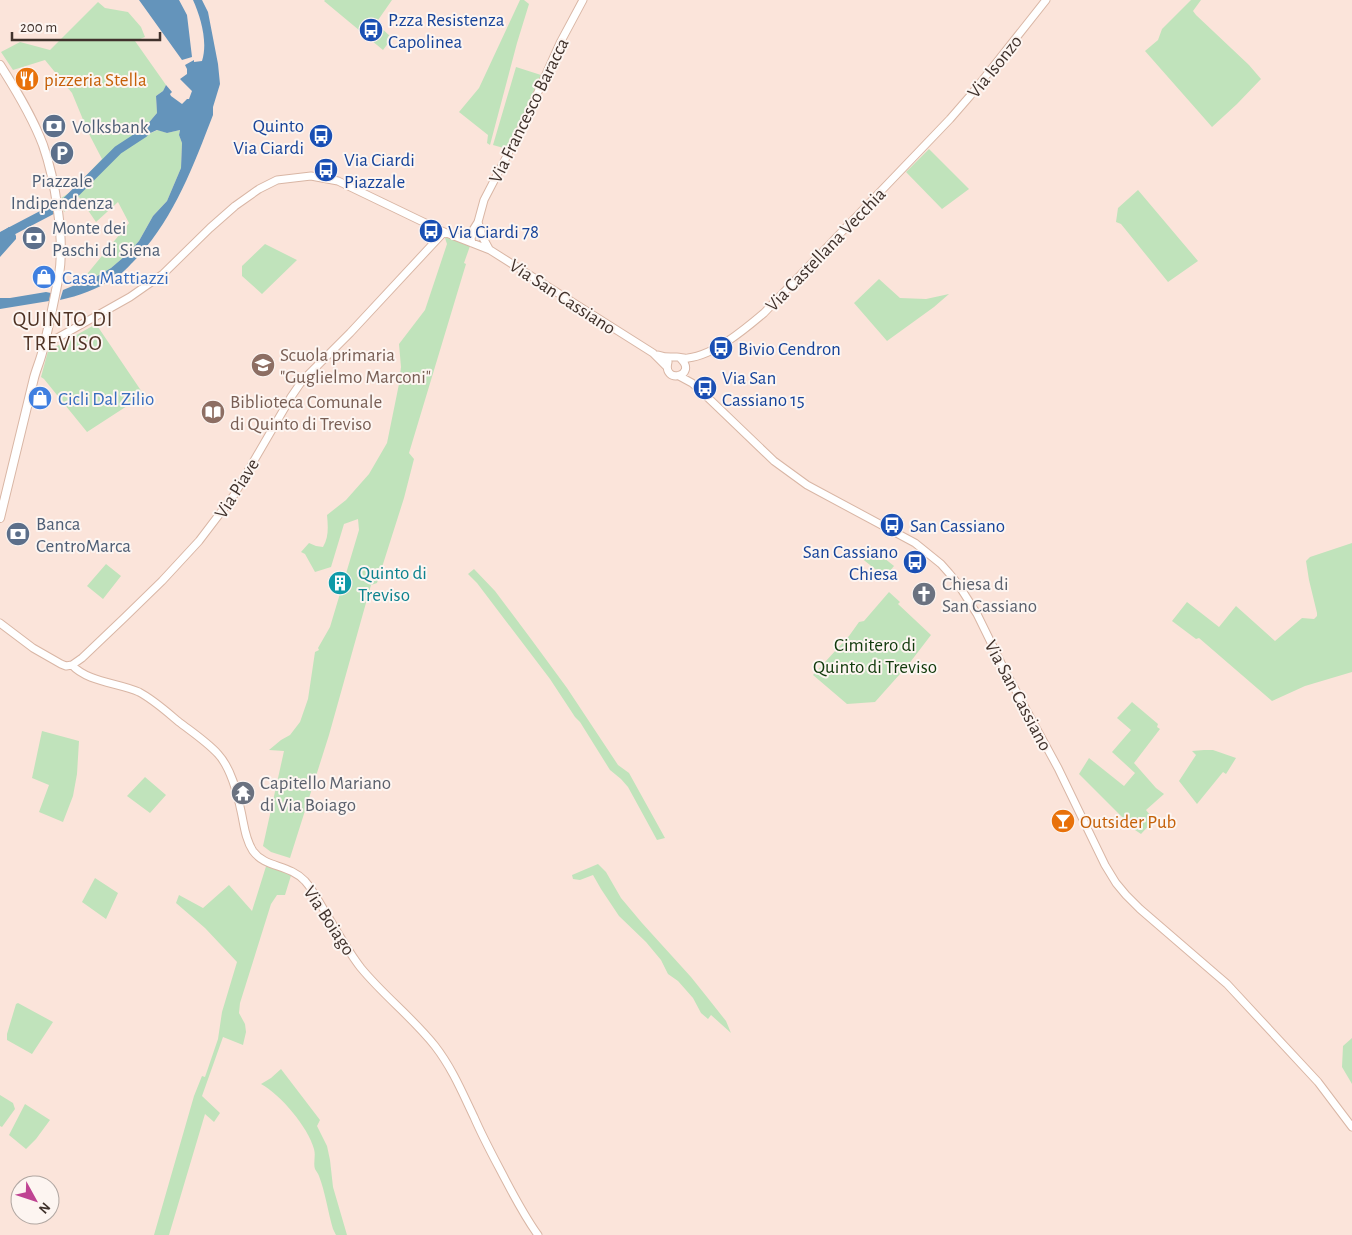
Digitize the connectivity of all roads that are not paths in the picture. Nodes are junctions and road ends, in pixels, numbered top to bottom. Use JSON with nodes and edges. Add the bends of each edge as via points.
{"nodes":[{"id":1,"x":583,"y":0,"type":"edge"},
{"id":2,"x":1046,"y":0,"type":"edge"},
{"id":3,"x":0,"y":65,"type":"edge"},
{"id":4,"x":940,"y":130,"type":"joint"},
{"id":5,"x":477,"y":231,"type":"junction"},
{"id":6,"x":444,"y":232,"type":"junction"},
{"id":7,"x":459,"y":238,"type":"junction"},
{"id":8,"x":472,"y":243,"type":"junction"},
{"id":9,"x":490,"y":250,"type":"junction"},
{"id":10,"x":41,"y":348,"type":"junction"},
{"id":11,"x":653,"y":353,"type":"junction"},
{"id":12,"x":699,"y":356,"type":"junction"},
{"id":13,"x":672,"y":358,"type":"junction"},
{"id":14,"x":681,"y":359,"type":"junction"},
{"id":15,"x":667,"y":367,"type":"junction"},
{"id":16,"x":686,"y":368,"type":"junction"},
{"id":17,"x":679,"y":376,"type":"junction"},
{"id":18,"x":697,"y":387,"type":"junction"},
{"id":19,"x":0,"y":518,"type":"edge"},
{"id":20,"x":0,"y":623,"type":"edge"},
{"id":21,"x":72,"y":666,"type":"junction"},
{"id":22,"x":1352,"y":1127,"type":"edge"},
{"id":23,"x":538,"y":1235,"type":"edge"}],
"edges":[{"from":1,"to":5,"type":"main road","name":"Via Francesco Baracca","via":[[484,200]]},
{"from":2,"to":4,"type":"main road","name":"Via Isonzo"},
{"from":3,"to":10,"type":"main road","via":[[39,136],[56,199],[60,262]]},
{"from":4,"to":12,"type":"main road","name":"Via Castellana Vecchia","via":[[764,313],[734,336]]},
{"from":5,"to":7,"type":"main road"},
{"from":5,"to":8,"type":"main road","name":"Via Francesco Baracca"},
{"from":5,"to":9,"type":"main road","name":"Via Francesco Baracca"},
{"from":6,"to":7,"type":"main road","name":"Via San Cassiano"},
{"from":6,"to":10,"type":"main road","name":"Via San Cassiano","via":[[338,181],[320,177],[277,180],[235,206],[163,274],[130,297]]},
{"from":6,"to":21,"type":"main road","name":"Via Piave","via":[[302,381],[234,495],[183,560]]},
{"from":7,"to":8,"type":"main road","name":"Via San Cassiano"},
{"from":8,"to":9,"type":"main road","name":"Via San Cassiano"},
{"from":9,"to":11,"type":"main road","name":"Via San Cassiano"},
{"from":10,"to":19,"type":"main road"},
{"from":11,"to":13,"type":"main road","name":"Via San Cassiano"},
{"from":11,"to":15,"type":"main road","name":"Via San Cassiano"},
{"from":12,"to":14,"type":"main road","name":"Via Castellana Vecchia"},
{"from":12,"to":16,"type":"main road","name":"Via Castellana Vecchia"},
{"from":13,"to":14,"type":"main road"},
{"from":13,"to":15,"type":"main road"},
{"from":14,"to":16,"type":"main road"},
{"from":15,"to":17,"type":"main road","via":[[669,374]]},
{"from":16,"to":17,"type":"main road"},
{"from":16,"to":18,"type":"main road","name":"Via San Cassiano"},
{"from":17,"to":18,"type":"main road","name":"Via San Cassiano"},
{"from":18,"to":22,"type":"main road","name":"Via San Cassiano","via":[[786,471],[915,543],[950,573],[977,614],[1116,882],[1140,909],[1227,984],[1326,1092]]},
{"from":20,"to":21,"type":"main road","name":"Via Boiago","via":[[33,648],[61,664]]},
{"from":21,"to":23,"type":"main road","name":"Via Boiago","via":[[77,671],[143,694],[218,755],[233,784],[247,840],[254,853],[303,879],[360,966],[449,1065],[491,1152]]}]}
